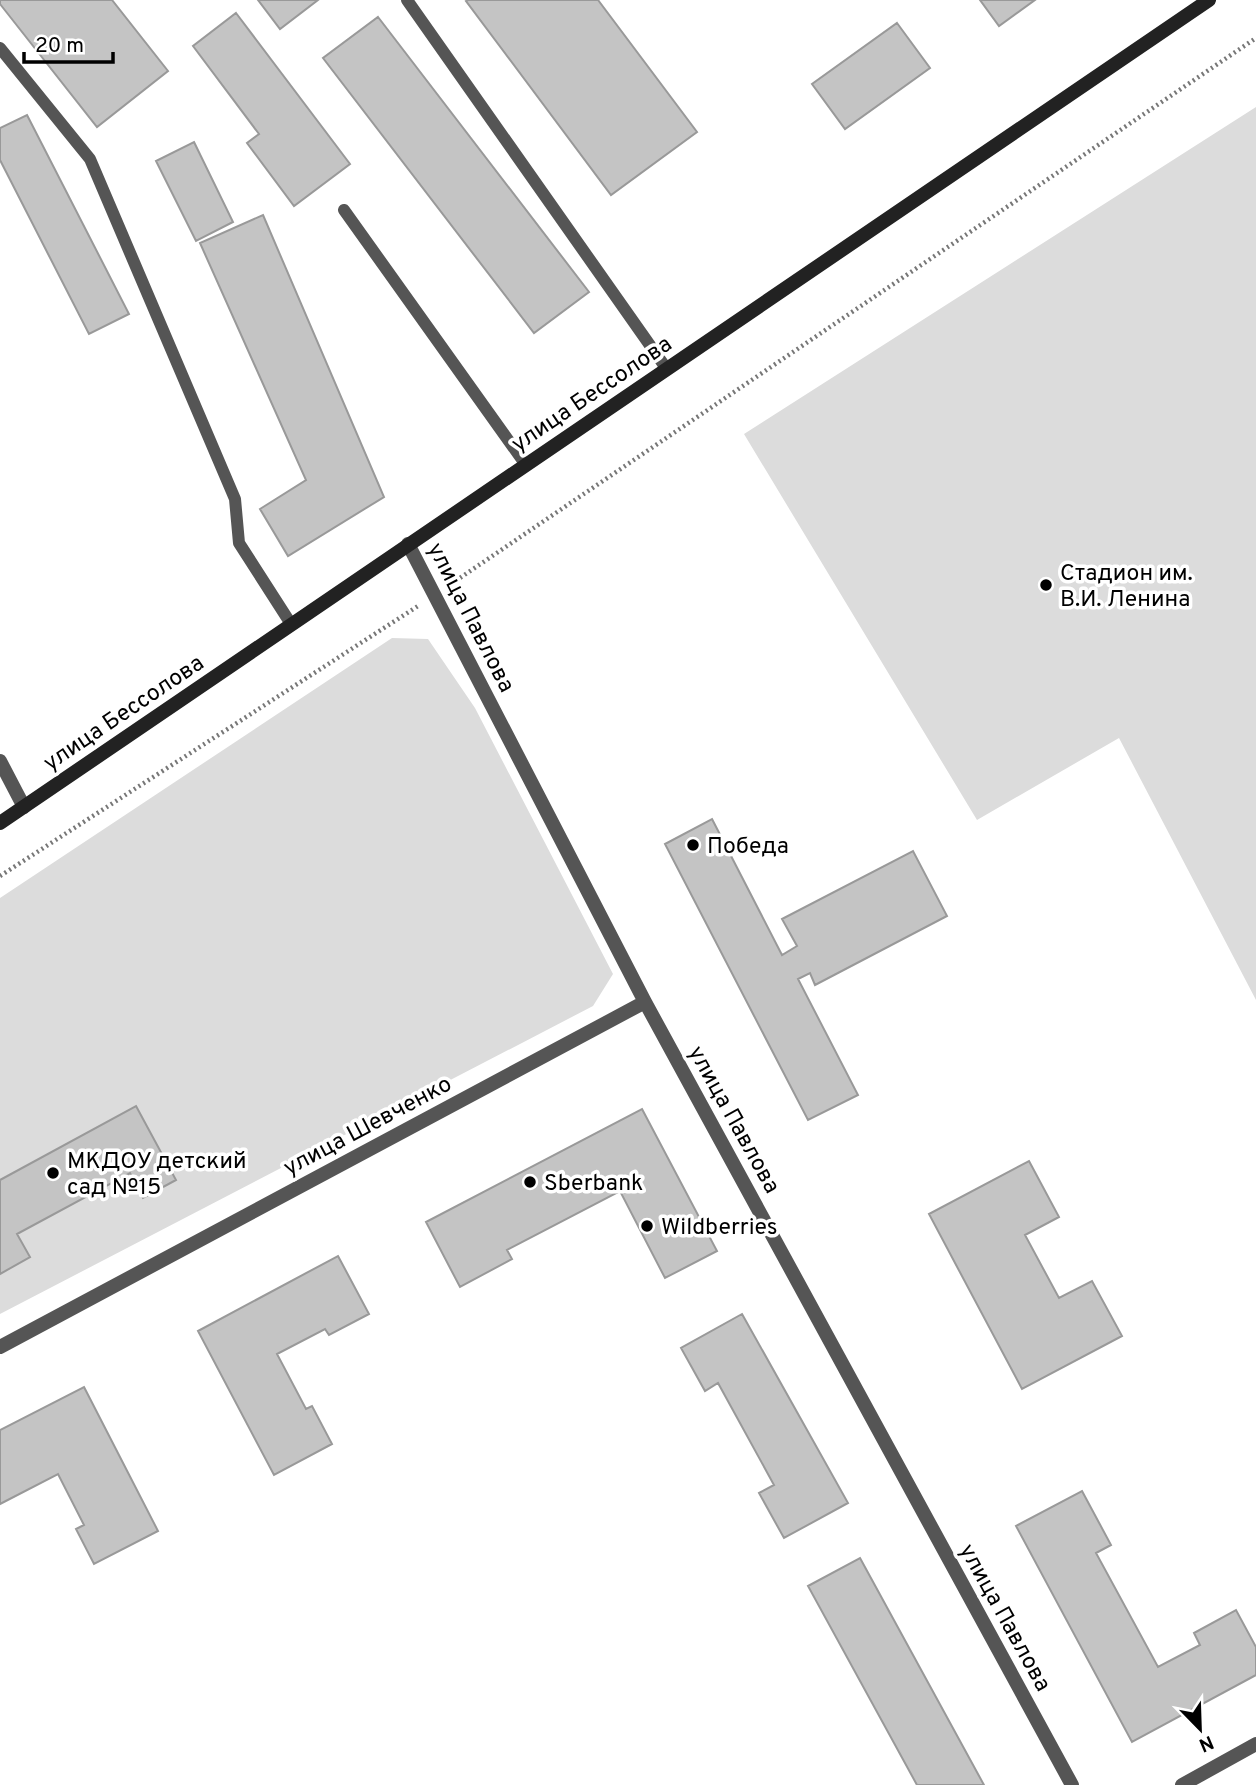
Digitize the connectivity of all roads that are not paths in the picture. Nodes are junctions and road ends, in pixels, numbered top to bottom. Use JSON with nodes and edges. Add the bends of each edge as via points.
{"nodes":[{"id":1,"x":407,"y":0,"type":"edge"},
{"id":2,"x":1209,"y":0,"type":"edge"},
{"id":3,"x":0,"y":48,"type":"edge"},
{"id":4,"x":344,"y":210,"type":"dead end"},
{"id":5,"x":666,"y":369,"type":"junction"},
{"id":6,"x":526,"y":466,"type":"junction"},
{"id":7,"x":408,"y":544,"type":"junction"},
{"id":8,"x":291,"y":624,"type":"junction"},
{"id":9,"x":0,"y":761,"type":"edge"},
{"id":10,"x":24,"y":807,"type":"junction"},
{"id":11,"x":0,"y":823,"type":"edge"},
{"id":12,"x":645,"y":1002,"type":"junction"},
{"id":13,"x":0,"y":1347,"type":"edge"},
{"id":14,"x":1256,"y":1744,"type":"edge"},
{"id":15,"x":1072,"y":1785,"type":"edge"},
{"id":16,"x":1182,"y":1785,"type":"edge"}],
"edges":[{"from":1,"to":5,"type":"lane"},
{"from":2,"to":5,"type":"main road","name":"улица Бессолова"},
{"from":3,"to":8,"type":"lane","via":[[90,159],[235,499],[239,543]]},
{"from":4,"to":6,"type":"lane"},
{"from":5,"to":6,"type":"main road","name":"улица Бессолова"},
{"from":6,"to":7,"type":"main road","name":"улица Бессолова"},
{"from":7,"to":8,"type":"main road","name":"улица Бессолова"},
{"from":7,"to":12,"type":"street","name":"улица Павлова"},
{"from":8,"to":10,"type":"main road","name":"улица Бессолова"},
{"from":9,"to":10,"type":"street"},
{"from":10,"to":11,"type":"main road","name":"улица Бессолова"},
{"from":12,"to":13,"type":"street","name":"улица Шевченко"},
{"from":12,"to":15,"type":"street","name":"улица Павлова"},
{"from":14,"to":16,"type":"street"}]}
